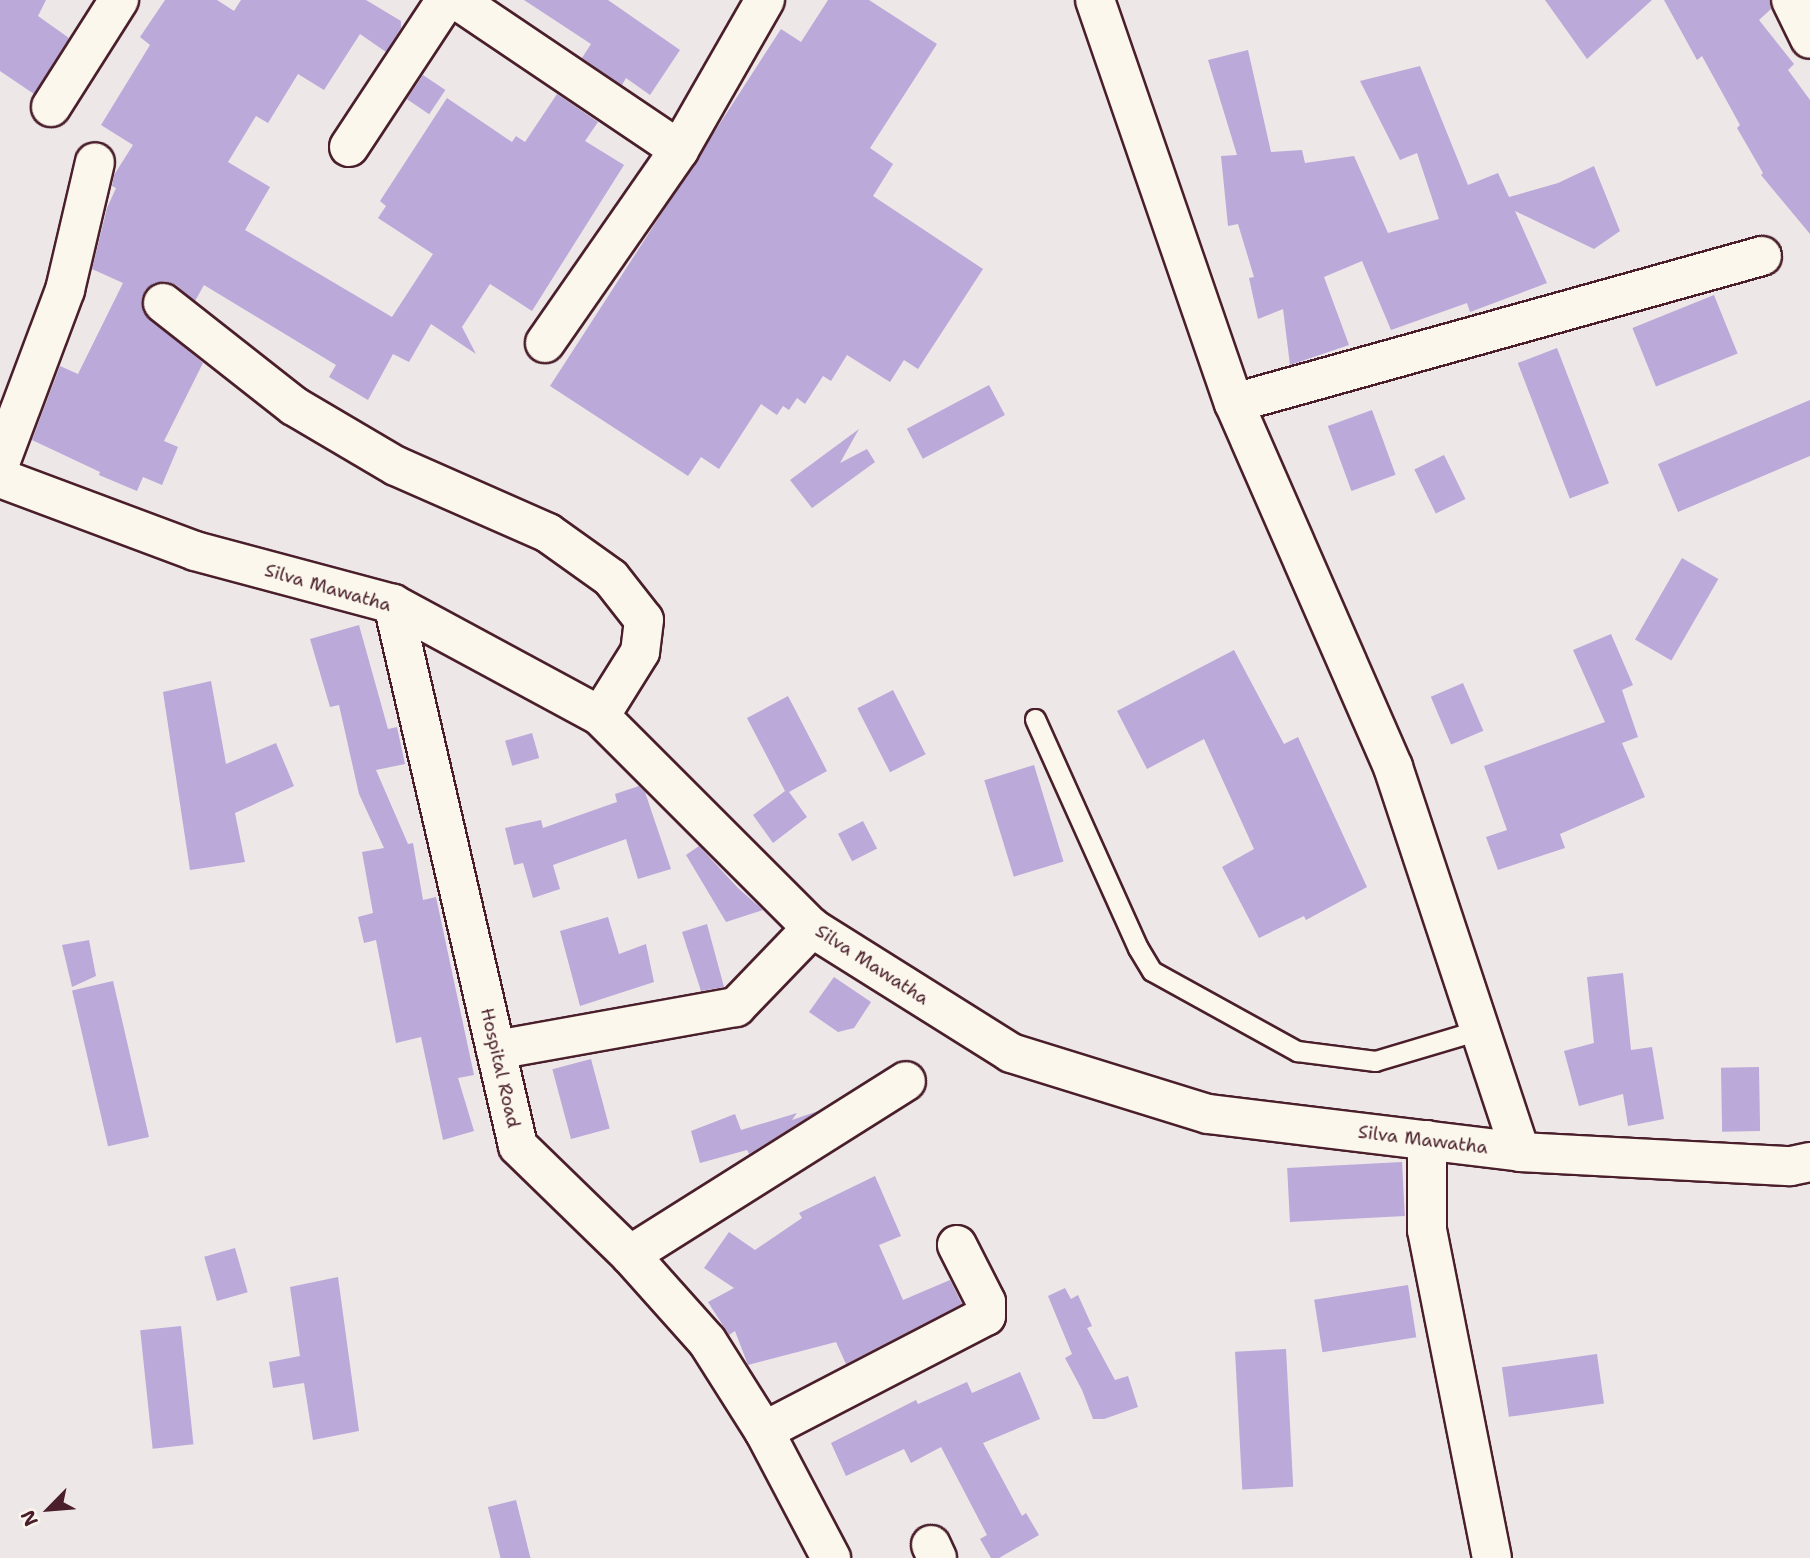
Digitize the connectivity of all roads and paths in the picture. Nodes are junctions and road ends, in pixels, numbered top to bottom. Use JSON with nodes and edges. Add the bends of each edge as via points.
{"nodes":[{"id":1,"x":119,"y":0,"type":"edge"},
{"id":2,"x":446,"y":0,"type":"edge"},
{"id":3,"x":457,"y":0,"type":"edge"},
{"id":4,"x":765,"y":0,"type":"edge"},
{"id":5,"x":1095,"y":0,"type":"edge"},
{"id":6,"x":1791,"y":0,"type":"edge"},
{"id":7,"x":1810,"y":39,"type":"edge"},
{"id":8,"x":51,"y":107,"type":"dead end"},
{"id":9,"x":349,"y":147,"type":"dead end"},
{"id":10,"x":679,"y":150,"type":"junction"},
{"id":11,"x":95,"y":162,"type":"dead end"},
{"id":12,"x":1762,"y":256,"type":"dead end"},
{"id":13,"x":163,"y":303,"type":"dead end"},
{"id":14,"x":545,"y":343,"type":"dead end"},
{"id":15,"x":1234,"y":403,"type":"junction"},
{"id":16,"x":0,"y":463,"type":"edge"},
{"id":17,"x":0,"y":478,"type":"edge"},
{"id":18,"x":393,"y":604,"type":"junction"},
{"id":19,"x":600,"y":716,"type":"junction"},
{"id":20,"x":1035,"y":719,"type":"dead end"},
{"id":21,"x":812,"y":928,"type":"junction"},
{"id":22,"x":1479,"y":1030,"type":"junction"},
{"id":23,"x":496,"y":1050,"type":"junction"},
{"id":24,"x":906,"y":1082,"type":"dead end"},
{"id":25,"x":1427,"y":1140,"type":"junction"},
{"id":26,"x":1520,"y":1152,"type":"junction"},
{"id":27,"x":1810,"y":1161,"type":"edge"},
{"id":28,"x":957,"y":1245,"type":"dead end"},
{"id":29,"x":630,"y":1255,"type":"junction"},
{"id":30,"x":764,"y":1431,"type":"junction"},
{"id":31,"x":831,"y":1558,"type":"edge"},
{"id":32,"x":1492,"y":1558,"type":"edge"}],
"edges":[{"from":1,"to":8,"type":"street"},
{"from":2,"to":9,"type":"street"},
{"from":3,"to":10,"type":"street"},
{"from":4,"to":10,"type":"street"},
{"from":5,"to":15,"type":"street"},
{"from":6,"to":7,"type":"street"},
{"from":10,"to":14,"type":"street"},
{"from":11,"to":16,"type":"street","via":[[65,290]]},
{"from":12,"to":15,"type":"street"},
{"from":13,"to":19,"type":"street","via":[[294,406],[396,466],[548,533],[611,578],[643,620],[643,631],[640,652]]},
{"from":15,"to":22,"type":"street","via":[[1392,767]]},
{"from":17,"to":18,"type":"street","name":"Silva Mawatha","via":[[195,551]]},
{"from":18,"to":19,"type":"street","name":"Silva Mawatha"},
{"from":18,"to":23,"type":"street","name":"Hospital Road"},
{"from":19,"to":21,"type":"street","name":"Silva Mawatha"},
{"from":20,"to":22,"type":"lane","via":[[1152,971],[1297,1051],[1376,1061]]},
{"from":21,"to":23,"type":"street","via":[[736,1007]]},
{"from":21,"to":25,"type":"street","name":"Silva Mawatha","via":[[1010,1053],[1208,1114]]},
{"from":22,"to":26,"type":"street"},
{"from":23,"to":29,"type":"street","name":"Hospital Road","via":[[518,1146]]},
{"from":24,"to":29,"type":"street"},
{"from":25,"to":26,"type":"street","name":"Silva Mawatha"},
{"from":25,"to":32,"type":"street","via":[[1427,1230]]},
{"from":26,"to":27,"type":"street","name":"Silva Mawatha","via":[[1791,1166]]},
{"from":28,"to":30,"type":"street","via":[[986,1302],[986,1316]]},
{"from":29,"to":30,"type":"street","name":"Hospital Road","via":[[707,1341]]},
{"from":30,"to":31,"type":"street","name":"Hospital Road"}]}
